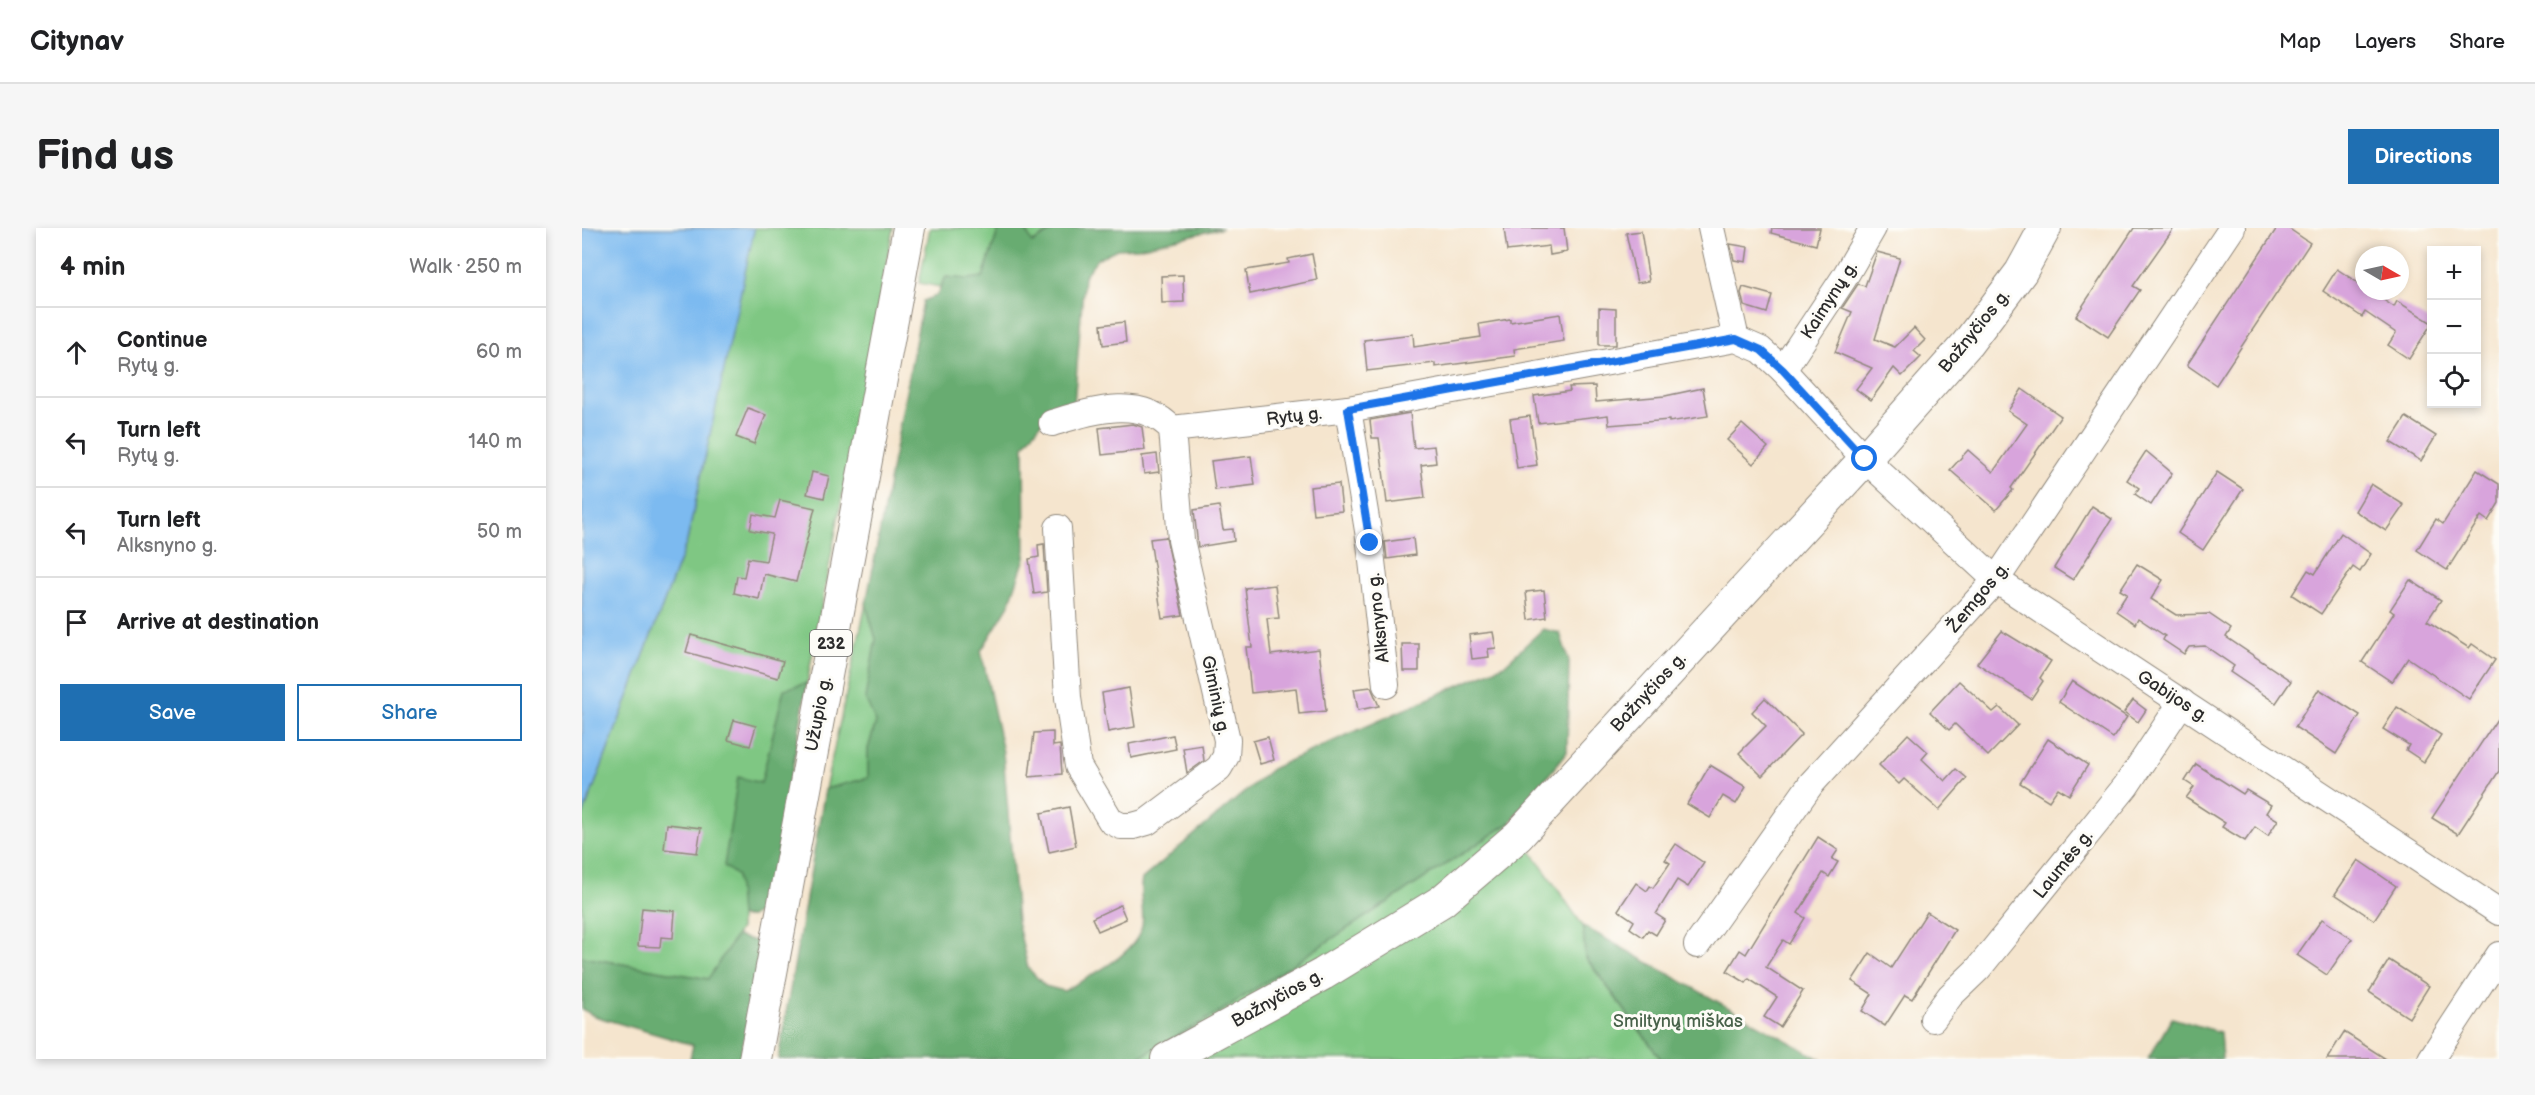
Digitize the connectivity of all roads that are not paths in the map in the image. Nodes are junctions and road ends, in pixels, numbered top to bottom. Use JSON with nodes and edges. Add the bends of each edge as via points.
{"nodes":[{"id":1,"x":909,"y":228,"type":"edge"},
{"id":2,"x":1711,"y":228,"type":"edge"},
{"id":3,"x":1873,"y":228,"type":"edge"},
{"id":4,"x":2045,"y":228,"type":"edge"},
{"id":5,"x":2232,"y":228,"type":"edge"},
{"id":6,"x":1736,"y":339,"type":"junction"},
{"id":7,"x":1783,"y":370,"type":"junction"},
{"id":8,"x":1348,"y":409,"type":"junction"},
{"id":9,"x":1052,"y":423,"type":"dead end"},
{"id":10,"x":1172,"y":429,"type":"junction"},
{"id":11,"x":1865,"y":459,"type":"junction"},
{"id":12,"x":1058,"y":528,"type":"dead end"},
{"id":13,"x":1996,"y":580,"type":"junction"},
{"id":14,"x":1386,"y":685,"type":"dead end"},
{"id":15,"x":2182,"y":702,"type":"junction"},
{"id":16,"x":2499,"y":912,"type":"edge"},
{"id":17,"x":1697,"y":945,"type":"dead end"},
{"id":18,"x":2499,"y":955,"type":"edge"},
{"id":19,"x":1933,"y":1019,"type":"dead end"},
{"id":20,"x":755,"y":1059,"type":"edge"},
{"id":21,"x":1167,"y":1059,"type":"edge"},
{"id":22,"x":2431,"y":1059,"type":"edge"}],
"edges":[{"from":1,"to":20,"type":"main road","name":"Užupio g.","number":"232"},
{"from":2,"to":6,"type":"street"},
{"from":3,"to":7,"type":"street","name":"Kaimynų g."},
{"from":4,"to":11,"type":"main road","name":"Bažnyčios g.","via":[[2021,272],[1966,344]]},
{"from":5,"to":13,"type":"street","name":"Žemgos g."},
{"from":6,"to":7,"type":"street","via":[[1761,350]]},
{"from":6,"to":8,"type":"street","name":"Rytų g."},
{"from":7,"to":11,"type":"street"},
{"from":8,"to":10,"type":"street","name":"Rytų g."},
{"from":8,"to":14,"type":"street","name":"Alksnyno g.","via":[[1370,543]]},
{"from":9,"to":10,"type":"street","via":[[1119,408],[1143,409]]},
{"from":10,"to":12,"type":"street","name":"Giminių g.","via":[[1181,540],[1227,740],[1226,756],[1219,768],[1147,822],[1133,826],[1111,821],[1078,766],[1068,698]]},
{"from":11,"to":13,"type":"street","name":"Gabijos g."},
{"from":11,"to":21,"type":"main road","name":"Bažnyčios g.","via":[[1518,836],[1480,871],[1442,901],[1323,974]]},
{"from":13,"to":15,"type":"street","name":"Gabijos g."},
{"from":13,"to":17,"type":"street","name":"Žemgos g.","via":[[1811,784]]},
{"from":15,"to":16,"type":"street","name":"Gabijos g."},
{"from":15,"to":19,"type":"street","name":"Laumės g.","via":[[2126,786]]},
{"from":18,"to":22,"type":"street"}]}
